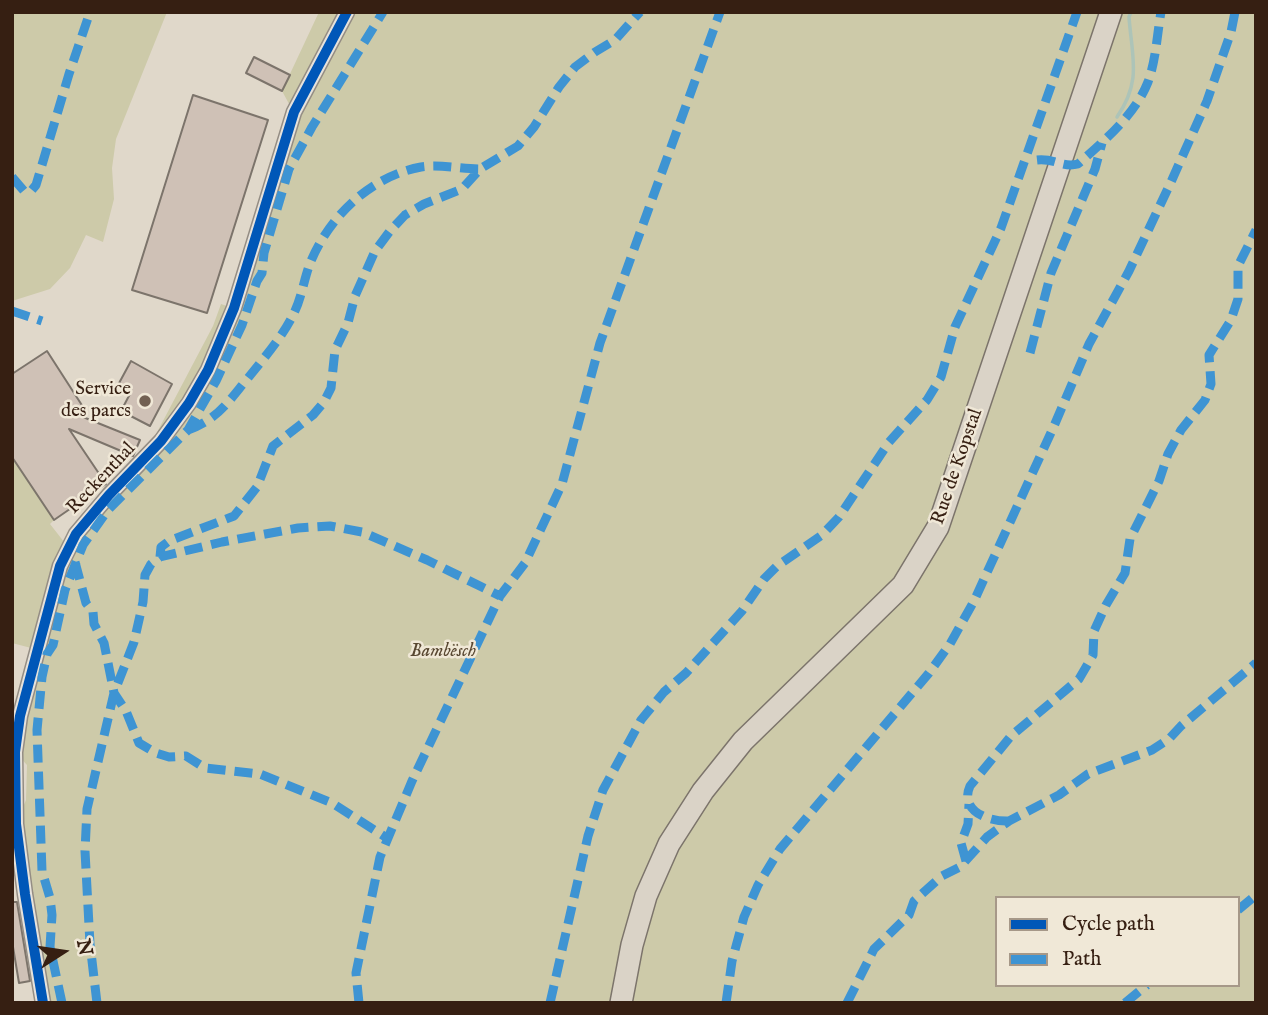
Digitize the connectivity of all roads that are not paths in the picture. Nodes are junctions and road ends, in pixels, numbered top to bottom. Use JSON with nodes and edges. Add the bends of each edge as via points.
{"nodes":[{"id":1,"x":347,"y":12,"type":"edge"},
{"id":2,"x":1111,"y":12,"type":"edge"},
{"id":3,"x":43,"y":1003,"type":"edge"},
{"id":4,"x":621,"y":1003,"type":"edge"}],
"edges":[{"from":1,"to":3,"type":"street","name":"Reckenthal","via":[[294,112],[234,308],[208,370],[161,441],[76,534],[60,566],[20,716],[15,752],[16,824]]},
{"from":2,"to":4,"type":"main road","name":"Rue de Kopstal","via":[[938,527],[903,585],[743,741],[703,791],[669,844],[646,896]]}]}
